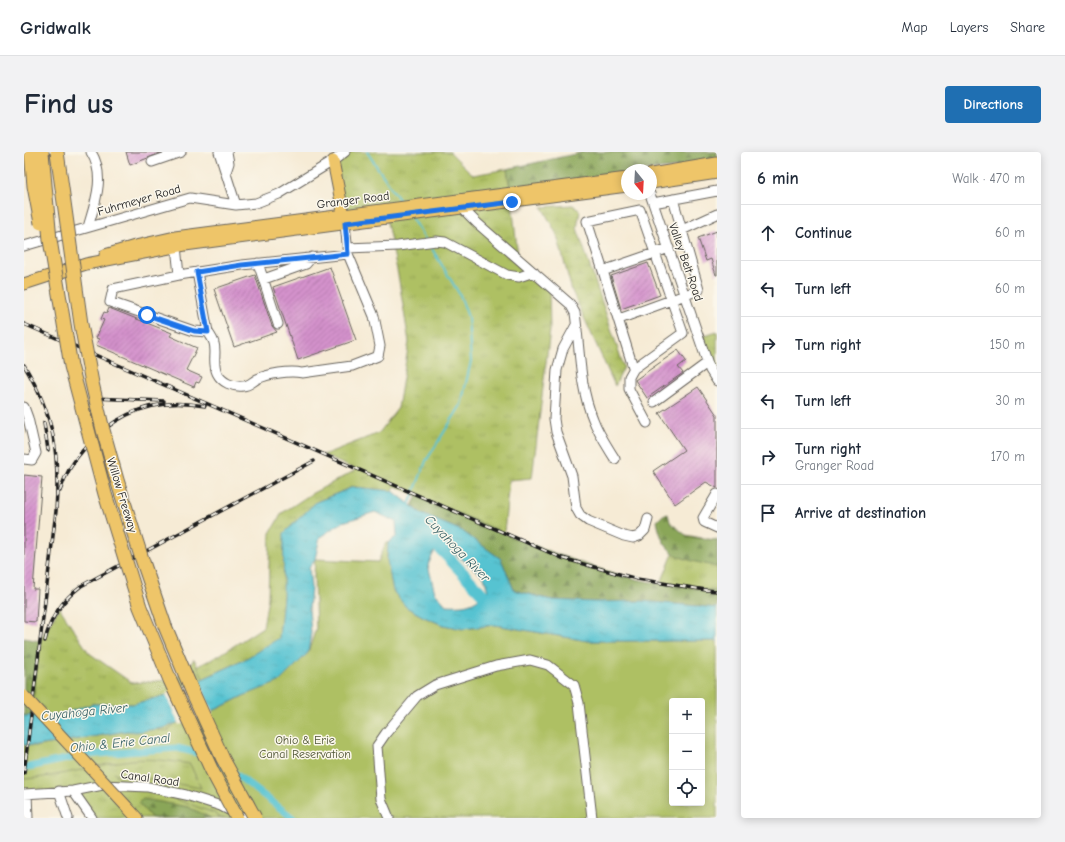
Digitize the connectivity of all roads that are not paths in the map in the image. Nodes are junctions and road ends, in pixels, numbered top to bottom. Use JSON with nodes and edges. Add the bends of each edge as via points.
{"nodes":[{"id":1,"x":31,"y":152,"type":"edge"},
{"id":2,"x":42,"y":152,"type":"edge"},
{"id":3,"x":57,"y":152,"type":"edge"},
{"id":4,"x":66,"y":152,"type":"edge"},
{"id":5,"x":91,"y":152,"type":"edge"},
{"id":6,"x":181,"y":152,"type":"edge"},
{"id":7,"x":219,"y":152,"type":"edge"},
{"id":8,"x":227,"y":152,"type":"edge"},
{"id":9,"x":345,"y":152,"type":"edge"},
{"id":10,"x":333,"y":161,"type":"junction"},
{"id":11,"x":152,"y":162,"type":"dead end"},
{"id":12,"x":717,"y":163,"type":"edge"},
{"id":13,"x":657,"y":173,"type":"edge"},
{"id":14,"x":717,"y":173,"type":"edge"},
{"id":15,"x":226,"y":174,"type":"junction"},
{"id":16,"x":621,"y":179,"type":"edge"},
{"id":17,"x":657,"y":182,"type":"edge"},
{"id":18,"x":621,"y":187,"type":"edge"},
{"id":19,"x":717,"y":191,"type":"edge"},
{"id":20,"x":657,"y":198,"type":"edge"},
{"id":21,"x":673,"y":199,"type":"junction"},
{"id":22,"x":653,"y":200,"type":"edge"},
{"id":23,"x":462,"y":204,"type":"junction"},
{"id":24,"x":236,"y":205,"type":"junction"},
{"id":25,"x":717,"y":214,"type":"edge"},
{"id":26,"x":344,"y":219,"type":"junction"},
{"id":27,"x":88,"y":228,"type":"junction"},
{"id":28,"x":682,"y":230,"type":"junction"},
{"id":29,"x":175,"y":242,"type":"junction"},
{"id":30,"x":24,"y":246,"type":"edge"},
{"id":31,"x":669,"y":248,"type":"junction"},
{"id":32,"x":348,"y":251,"type":"junction"},
{"id":33,"x":656,"y":252,"type":"junction"},
{"id":34,"x":312,"y":257,"type":"junction"},
{"id":35,"x":258,"y":263,"type":"junction"},
{"id":36,"x":603,"y":271,"type":"junction"},
{"id":37,"x":197,"y":272,"type":"junction"},
{"id":38,"x":534,"y":272,"type":"junction"},
{"id":39,"x":179,"y":275,"type":"junction"},
{"id":40,"x":264,"y":279,"type":"junction"},
{"id":41,"x":24,"y":284,"type":"edge"},
{"id":42,"x":685,"y":296,"type":"junction"},
{"id":43,"x":672,"y":300,"type":"junction"},
{"id":44,"x":619,"y":319,"type":"junction"},
{"id":45,"x":81,"y":324,"type":"junction"},
{"id":46,"x":278,"y":324,"type":"dead end"},
{"id":47,"x":576,"y":325,"type":"junction"},
{"id":48,"x":695,"y":326,"type":"junction"},
{"id":49,"x":208,"y":332,"type":"junction"},
{"id":50,"x":683,"y":333,"type":"junction"},
{"id":51,"x":707,"y":363,"type":"junction"},
{"id":52,"x":71,"y":366,"type":"junction"},
{"id":53,"x":634,"y":368,"type":"junction"},
{"id":54,"x":717,"y":381,"type":"edge"},
{"id":55,"x":654,"y":402,"type":"dead end"},
{"id":56,"x":24,"y":406,"type":"edge"},
{"id":57,"x":647,"y":423,"type":"dead end"},
{"id":58,"x":24,"y":459,"type":"edge"},
{"id":59,"x":615,"y":459,"type":"dead end"},
{"id":60,"x":717,"y":494,"type":"edge"},
{"id":61,"x":648,"y":519,"type":"dead end"},
{"id":62,"x":717,"y":528,"type":"edge"},
{"id":63,"x":24,"y":696,"type":"edge"},
{"id":64,"x":59,"y":791,"type":"junction"},
{"id":65,"x":73,"y":791,"type":"junction"},
{"id":66,"x":25,"y":794,"type":"edge"},
{"id":67,"x":28,"y":818,"type":"edge"},
{"id":68,"x":68,"y":818,"type":"edge"},
{"id":69,"x":92,"y":818,"type":"edge"},
{"id":70,"x":137,"y":818,"type":"edge"},
{"id":71,"x":237,"y":818,"type":"edge"},
{"id":72,"x":244,"y":818,"type":"edge"},
{"id":73,"x":255,"y":818,"type":"edge"},
{"id":74,"x":390,"y":818,"type":"edge"},
{"id":75,"x":592,"y":818,"type":"edge"}],
"edges":[{"from":1,"to":52,"type":"highway","bridge":true,"via":[[34,186]]},
{"from":2,"to":52,"type":"highway","name":"Willow Freeway","bridge":true,"via":[[50,240]]},
{"from":3,"to":45,"type":"highway","name":"Willow Freeway","bridge":true},
{"from":4,"to":45,"type":"highway","bridge":true},
{"from":5,"to":27,"type":"street","via":[[98,167],[99,178]]},
{"from":6,"to":11,"type":"street"},
{"from":7,"to":15,"type":"street"},
{"from":8,"to":15,"type":"street","via":[[229,163]]},
{"from":9,"to":10,"type":"street","name":"Fuhrmeyer Road"},
{"from":10,"to":24,"type":"street","name":"Fuhrmeyer Road","via":[[279,194],[256,203]]},
{"from":10,"to":26,"type":"main road"},
{"from":12,"to":13,"type":"main road"},
{"from":14,"to":17,"type":"main road"},
{"from":15,"to":24,"type":"street"},
{"from":16,"to":23,"type":"main road","name":"Granger Road"},
{"from":18,"to":23,"type":"main road","name":"Granger Road"},
{"from":19,"to":21,"type":"street"},
{"from":20,"to":21,"type":"street"},
{"from":21,"to":28,"type":"street"},
{"from":22,"to":31,"type":"street","name":"Valley Belt Road"},
{"from":23,"to":26,"type":"main road","name":"Granger Road"},
{"from":23,"to":38,"type":"street","via":[[478,223]]},
{"from":24,"to":27,"type":"street","name":"Fuhrmeyer Road","via":[[190,198]]},
{"from":25,"to":28,"type":"street"},
{"from":26,"to":29,"type":"main road","name":"Granger Road"},
{"from":26,"to":32,"type":"street"},
{"from":27,"to":30,"type":"street","name":"Fuhrmeyer Road"},
{"from":28,"to":42,"type":"street","via":[[699,290]]},
{"from":29,"to":39,"type":"street"},
{"from":29,"to":41,"type":"main road","name":"Granger Road","via":[[86,264]]},
{"from":31,"to":33,"type":"street"},
{"from":31,"to":42,"type":"street","name":"Valley Belt Road"},
{"from":32,"to":34,"type":"street"},
{"from":32,"to":38,"type":"street","via":[[445,242],[507,275],[519,277]]},
{"from":32,"to":49,"type":"street","via":[[374,316],[380,346],[378,356],[352,366],[302,373],[294,371],[256,379],[244,386],[236,385],[222,381],[218,374],[214,359],[214,343]]},
{"from":33,"to":36,"type":"street"},
{"from":33,"to":36,"type":"street","via":[[640,210],[587,221]]},
{"from":33,"to":43,"type":"street"},
{"from":34,"to":35,"type":"street"},
{"from":34,"to":40,"type":"street","via":[[306,264]]},
{"from":35,"to":37,"type":"street"},
{"from":35,"to":40,"type":"street"},
{"from":36,"to":44,"type":"street"},
{"from":37,"to":39,"type":"street"},
{"from":37,"to":49,"type":"street"},
{"from":38,"to":47,"type":"street","via":[[570,304],[575,313]]},
{"from":39,"to":49,"type":"street","via":[[113,289],[110,302],[194,331]]},
{"from":40,"to":46,"type":"street"},
{"from":42,"to":43,"type":"street"},
{"from":42,"to":48,"type":"street","name":"Valley Belt Road"},
{"from":43,"to":44,"type":"street"},
{"from":43,"to":50,"type":"street"},
{"from":44,"to":53,"type":"street"},
{"from":45,"to":73,"type":"highway","name":"Willow Freeway","bridge":true,"via":[[103,430],[135,538],[163,619],[223,759]]},
{"from":47,"to":59,"type":"street","via":[[587,403],[592,419]]},
{"from":47,"to":61,"type":"street","via":[[563,348],[557,370],[554,419],[556,432],[572,476],[576,508],[588,521],[633,538],[645,530]]},
{"from":48,"to":50,"type":"street"},
{"from":48,"to":51,"type":"street","name":"Valley Belt Road"},
{"from":50,"to":53,"type":"street"},
{"from":51,"to":54,"type":"street","name":"Valley Belt Road"},
{"from":51,"to":55,"type":"street"},
{"from":52,"to":71,"type":"highway","name":"Willow Freeway","bridge":true,"via":[[105,494],[140,607],[174,692]]},
{"from":53,"to":57,"type":"street","via":[[629,378],[629,389]]},
{"from":56,"to":58,"type":"street","via":[[36,453],[32,460]]},
{"from":60,"to":62,"type":"street","via":[[703,518],[704,522]]},
{"from":63,"to":70,"type":"main road","bridge":true},
{"from":64,"to":65,"type":"street","name":"Canal Road"},
{"from":64,"to":66,"type":"street","name":"Canal Road"},
{"from":64,"to":68,"type":"street"},
{"from":65,"to":69,"type":"street"},
{"from":65,"to":72,"type":"street","name":"Canal Road","via":[[103,785],[148,787],[221,806]]},
{"from":66,"to":67,"type":"street"},
{"from":74,"to":75,"type":"street","via":[[381,799],[377,746],[418,696],[435,685],[496,666],[530,660],[548,665],[574,686]]}]}
